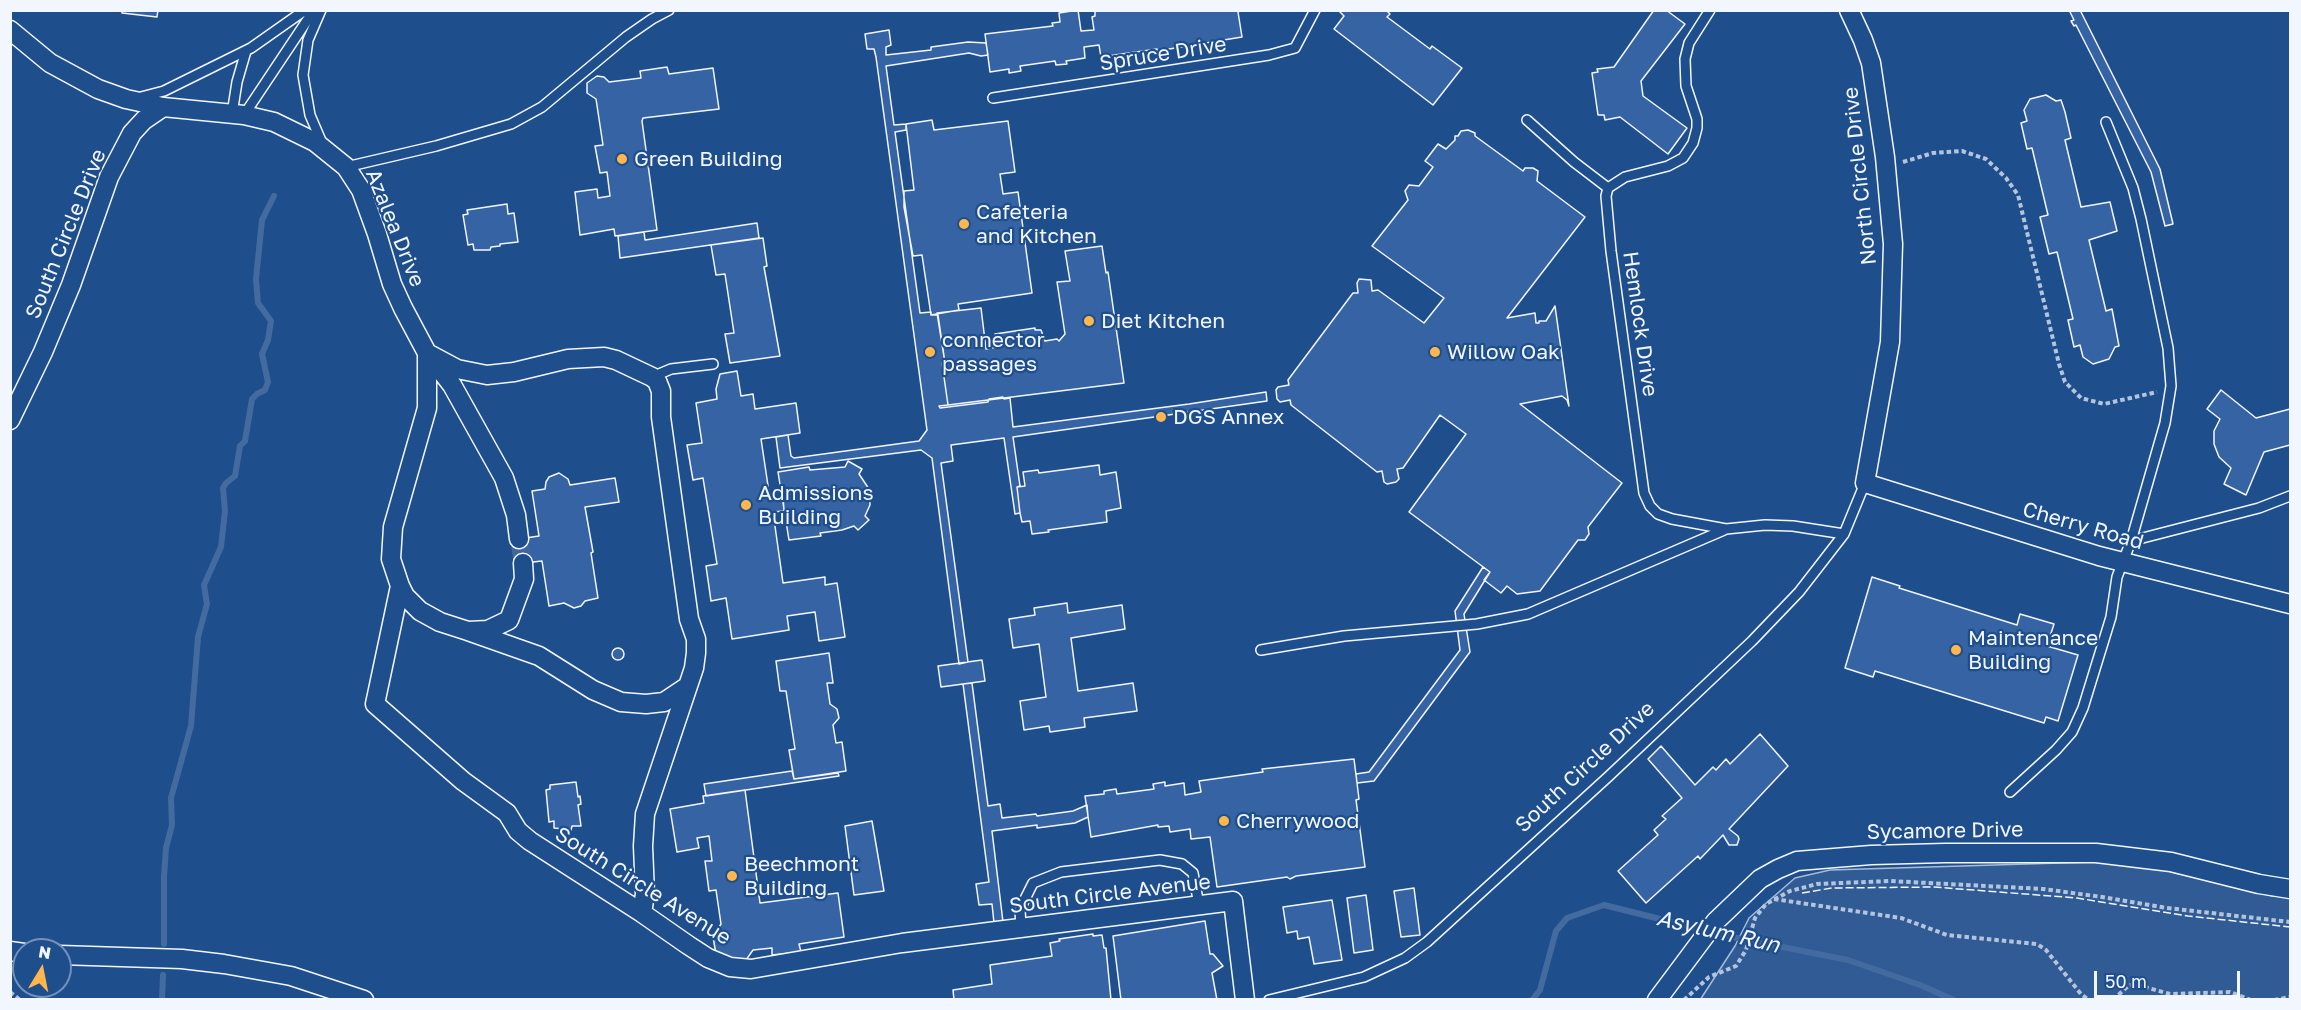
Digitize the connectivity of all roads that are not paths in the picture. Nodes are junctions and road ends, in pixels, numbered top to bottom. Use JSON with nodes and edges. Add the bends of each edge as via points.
{"nodes":[{"id":1,"x":305,"y":10,"type":"edge"},
{"id":2,"x":314,"y":10,"type":"edge"},
{"id":3,"x":321,"y":10,"type":"edge"},
{"id":4,"x":669,"y":10,"type":"edge"},
{"id":5,"x":1316,"y":10,"type":"edge"},
{"id":6,"x":1710,"y":10,"type":"edge"},
{"id":7,"x":1849,"y":11,"type":"edge"},
{"id":8,"x":10,"y":30,"type":"edge"},
{"id":9,"x":246,"y":51,"type":"junction"},
{"id":10,"x":993,"y":98,"type":"dead end"},
{"id":11,"x":126,"y":99,"type":"junction"},
{"id":12,"x":162,"y":107,"type":"junction"},
{"id":13,"x":238,"y":115,"type":"junction"},
{"id":14,"x":1527,"y":120,"type":"dead end"},
{"id":15,"x":2106,"y":122,"type":"dead end"},
{"id":16,"x":326,"y":150,"type":"junction"},
{"id":17,"x":346,"y":167,"type":"junction"},
{"id":18,"x":1608,"y":188,"type":"junction"},
{"id":19,"x":427,"y":354,"type":"junction"},
{"id":20,"x":713,"y":364,"type":"dead end"},
{"id":21,"x":652,"y":377,"type":"junction"},
{"id":22,"x":10,"y":420,"type":"edge"},
{"id":23,"x":1865,"y":483,"type":"junction"},
{"id":24,"x":2290,"y":496,"type":"edge"},
{"id":25,"x":1726,"y":529,"type":"junction"},
{"id":26,"x":1844,"y":534,"type":"junction"},
{"id":27,"x":519,"y":539,"type":"tunnel mouth"},
{"id":28,"x":2131,"y":542,"type":"junction"},
{"id":29,"x":2122,"y":562,"type":"junction"},
{"id":30,"x":523,"y":563,"type":"tunnel mouth"},
{"id":31,"x":400,"y":586,"type":"junction"},
{"id":32,"x":2290,"y":604,"type":"edge"},
{"id":33,"x":468,"y":631,"type":"junction"},
{"id":34,"x":1261,"y":650,"type":"dead end"},
{"id":35,"x":688,"y":686,"type":"junction"},
{"id":36,"x":2010,"y":792,"type":"dead end"},
{"id":37,"x":2290,"y":889,"type":"edge"},
{"id":38,"x":1198,"y":905,"type":"junction"},
{"id":39,"x":642,"y":913,"type":"junction"},
{"id":40,"x":1021,"y":928,"type":"junction"},
{"id":41,"x":72,"y":955,"type":"edge"},
{"id":42,"x":364,"y":999,"type":"edge"},
{"id":43,"x":1245,"y":999,"type":"edge"},
{"id":44,"x":1269,"y":999,"type":"edge"},
{"id":45,"x":1657,"y":999,"type":"edge"}],
"edges":[{"from":1,"to":9,"type":"lane"},
{"from":2,"to":13,"type":"lane"},
{"from":3,"to":16,"type":"lane","via":[[308,40],[303,75],[310,115]]},
{"from":4,"to":17,"type":"lane","via":[[626,37],[542,107],[511,124]]},
{"from":5,"to":10,"type":"lane","name":"Spruce Drive","via":[[1295,48]]},
{"from":6,"to":18,"type":"lane","via":[[1689,44],[1685,59],[1686,86],[1697,119],[1693,143],[1683,158],[1668,166],[1624,177]]},
{"from":7,"to":23,"type":"street","name":"North Circle Drive","via":[[1871,63],[1893,244],[1892,325]]},
{"from":8,"to":11,"type":"street","name":"Azalea Drive","via":[[50,63]]},
{"from":9,"to":11,"type":"lane","via":[[164,92]]},
{"from":9,"to":13,"type":"lane","via":[[237,82]]},
{"from":11,"to":12,"type":"street","name":"Azalea Drive"},
{"from":12,"to":13,"type":"street","name":"Azalea Drive"},
{"from":12,"to":22,"type":"street","name":"South Circle Drive","via":[[132,134],[110,177],[71,285]]},
{"from":13,"to":16,"type":"street","name":"Azalea Drive","via":[[274,122]]},
{"from":14,"to":18,"type":"lane"},
{"from":15,"to":28,"type":"lane","via":[[2141,219],[2168,348],[2171,386],[2165,423]]},
{"from":16,"to":17,"type":"street","name":"Azalea Drive"},
{"from":17,"to":19,"type":"street","name":"Azalea Drive","via":[[361,190],[392,284]]},
{"from":18,"to":25,"type":"lane","name":"Hemlock Drive","via":[[1605,202],[1644,493],[1658,514]]},
{"from":19,"to":21,"type":"street","via":[[457,369],[487,375],[574,358],[604,357]]},
{"from":19,"to":27,"type":"street","name":"Azalea Drive","via":[[452,385],[498,465],[511,495]]},
{"from":19,"to":31,"type":"street","name":"South Circle Avenue","via":[[427,408],[391,537],[391,559]]},
{"from":20,"to":21,"type":"lane","via":[[671,369]]},
{"from":21,"to":35,"type":"street","via":[[661,391],[661,417],[689,619],[696,639],[694,669]]},
{"from":23,"to":26,"type":"lane","name":"South Circle Drive"},
{"from":23,"to":29,"type":"street","name":"Cherry Road"},
{"from":24,"to":28,"type":"lane"},
{"from":25,"to":26,"type":"lane","name":"Hemlock Drive","via":[[1793,526]]},
{"from":25,"to":34,"type":"lane","via":[[1528,614],[1477,624],[1344,636]]},
{"from":26,"to":44,"type":"lane","name":"South Circle Drive","via":[[1799,592],[1752,641],[1427,942],[1405,958],[1364,977]]},
{"from":28,"to":29,"type":"lane"},
{"from":29,"to":32,"type":"street","name":"Cherry Road"},
{"from":29,"to":36,"type":"lane","via":[[2094,676],[2072,732]]},
{"from":30,"to":33,"type":"street","via":[[524,579],[509,620],[488,630]]},
{"from":31,"to":33,"type":"street","via":[[420,611]]},
{"from":31,"to":39,"type":"street","name":"South Circle Avenue","via":[[375,704],[463,781],[507,813],[530,841]]},
{"from":33,"to":35,"type":"street","via":[[538,656],[593,690],[621,702],[664,702]]},
{"from":35,"to":39,"type":"street","via":[[645,814]]},
{"from":37,"to":45,"type":"street","name":"Sycamore Drive","via":[[2171,862],[2097,853],[1871,855],[1797,861],[1760,879],[1716,921]]},
{"from":38,"to":40,"type":"street","name":"South Circle Avenue"},
{"from":38,"to":40,"type":"lane","via":[[1193,873],[1182,864],[1160,860],[1061,872],[1033,883],[1020,909]]},
{"from":38,"to":43,"type":"street","name":"South Circle Avenue","via":[[1233,901]]},
{"from":39,"to":40,"type":"street","name":"South Circle Avenue","via":[[708,958],[730,968],[751,969],[902,943]]},
{"from":41,"to":42,"type":"street","via":[[224,964],[291,976]]}]}
